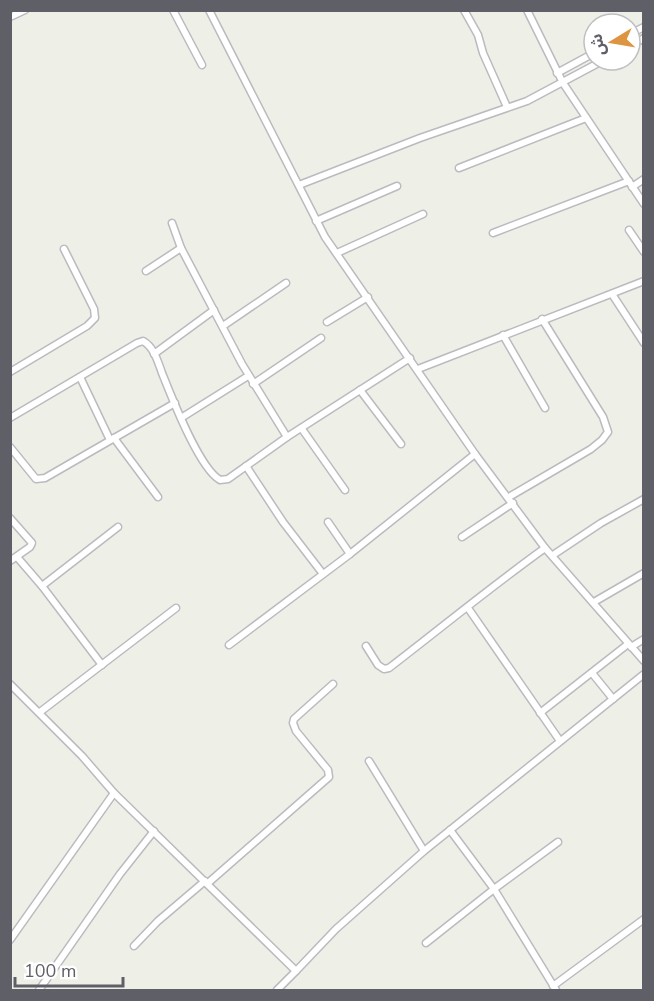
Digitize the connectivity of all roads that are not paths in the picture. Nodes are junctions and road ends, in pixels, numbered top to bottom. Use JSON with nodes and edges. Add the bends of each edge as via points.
{"nodes":[{"id":1,"x":25,"y":10,"type":"edge"},
{"id":2,"x":172,"y":10,"type":"edge"},
{"id":3,"x":209,"y":10,"type":"edge"},
{"id":4,"x":464,"y":10,"type":"edge"},
{"id":5,"x":527,"y":10,"type":"edge"},
{"id":6,"x":10,"y":17,"type":"edge"},
{"id":7,"x":582,"y":59,"type":"edge"},
{"id":8,"x":202,"y":64,"type":"dead end"},
{"id":9,"x":583,"y":72,"type":"edge"},
{"id":10,"x":557,"y":73,"type":"junction"},
{"id":11,"x":563,"y":83,"type":"junction"},
{"id":12,"x":507,"y":107,"type":"junction"},
{"id":13,"x":586,"y":118,"type":"junction"},
{"id":14,"x":459,"y":168,"type":"dead end"},
{"id":15,"x":644,"y":179,"type":"edge"},
{"id":16,"x":631,"y":184,"type":"junction"},
{"id":17,"x":299,"y":185,"type":"junction"},
{"id":18,"x":397,"y":186,"type":"dead end"},
{"id":19,"x":644,"y":204,"type":"edge"},
{"id":20,"x":423,"y":214,"type":"dead end"},
{"id":21,"x":316,"y":220,"type":"junction"},
{"id":22,"x":172,"y":223,"type":"dead end"},
{"id":23,"x":629,"y":230,"type":"dead end"},
{"id":24,"x":493,"y":233,"type":"dead end"},
{"id":25,"x":181,"y":248,"type":"junction"},
{"id":26,"x":64,"y":249,"type":"dead end"},
{"id":27,"x":644,"y":252,"type":"edge"},
{"id":28,"x":338,"y":253,"type":"junction"},
{"id":29,"x":146,"y":271,"type":"dead end"},
{"id":30,"x":644,"y":281,"type":"edge"},
{"id":31,"x":286,"y":283,"type":"dead end"},
{"id":32,"x":612,"y":294,"type":"junction"},
{"id":33,"x":368,"y":297,"type":"junction"},
{"id":34,"x":214,"y":310,"type":"junction"},
{"id":35,"x":542,"y":319,"type":"junction"},
{"id":36,"x":327,"y":322,"type":"dead end"},
{"id":37,"x":223,"y":326,"type":"junction"},
{"id":38,"x":503,"y":335,"type":"junction"},
{"id":39,"x":321,"y":338,"type":"dead end"},
{"id":40,"x":644,"y":343,"type":"edge"},
{"id":41,"x":154,"y":354,"type":"junction"},
{"id":42,"x":410,"y":358,"type":"junction"},
{"id":43,"x":418,"y":369,"type":"junction"},
{"id":44,"x":10,"y":372,"type":"edge"},
{"id":45,"x":248,"y":376,"type":"junction"},
{"id":46,"x":80,"y":377,"type":"junction"},
{"id":47,"x":253,"y":384,"type":"junction"},
{"id":48,"x":360,"y":390,"type":"junction"},
{"id":49,"x":175,"y":403,"type":"junction"},
{"id":50,"x":545,"y":408,"type":"dead end"},
{"id":51,"x":10,"y":418,"type":"edge"},
{"id":52,"x":181,"y":418,"type":"junction"},
{"id":53,"x":302,"y":429,"type":"junction"},
{"id":54,"x":287,"y":437,"type":"junction"},
{"id":55,"x":112,"y":439,"type":"junction"},
{"id":56,"x":400,"y":444,"type":"dead end"},
{"id":57,"x":10,"y":447,"type":"edge"},
{"id":58,"x":475,"y":454,"type":"junction"},
{"id":59,"x":246,"y":466,"type":"junction"},
{"id":60,"x":345,"y":490,"type":"dead end"},
{"id":61,"x":158,"y":497,"type":"dead end"},
{"id":62,"x":509,"y":497,"type":"junction"},
{"id":63,"x":644,"y":499,"type":"edge"},
{"id":64,"x":513,"y":503,"type":"junction"},
{"id":65,"x":10,"y":518,"type":"edge"},
{"id":66,"x":328,"y":522,"type":"dead end"},
{"id":67,"x":118,"y":526,"type":"dead end"},
{"id":68,"x":462,"y":537,"type":"dead end"},
{"id":69,"x":545,"y":548,"type":"junction"},
{"id":70,"x":350,"y":554,"type":"junction"},
{"id":71,"x":553,"y":555,"type":"junction"},
{"id":72,"x":17,"y":557,"type":"junction"},
{"id":73,"x":10,"y":561,"type":"edge"},
{"id":74,"x":644,"y":573,"type":"edge"},
{"id":75,"x":323,"y":574,"type":"junction"},
{"id":76,"x":42,"y":585,"type":"junction"},
{"id":77,"x":594,"y":602,"type":"junction"},
{"id":78,"x":176,"y":608,"type":"dead end"},
{"id":79,"x":468,"y":608,"type":"junction"},
{"id":80,"x":644,"y":639,"type":"edge"},
{"id":81,"x":229,"y":645,"type":"dead end"},
{"id":82,"x":366,"y":646,"type":"dead end"},
{"id":83,"x":630,"y":646,"type":"junction"},
{"id":84,"x":644,"y":661,"type":"edge"},
{"id":85,"x":102,"y":665,"type":"junction"},
{"id":86,"x":592,"y":673,"type":"junction"},
{"id":87,"x":644,"y":674,"type":"edge"},
{"id":88,"x":10,"y":684,"type":"edge"},
{"id":89,"x":333,"y":684,"type":"dead end"},
{"id":90,"x":613,"y":699,"type":"junction"},
{"id":91,"x":40,"y":712,"type":"junction"},
{"id":92,"x":540,"y":713,"type":"junction"},
{"id":93,"x":560,"y":741,"type":"junction"},
{"id":94,"x":369,"y":762,"type":"dead end"},
{"id":95,"x":114,"y":793,"type":"junction"},
{"id":96,"x":450,"y":830,"type":"junction"},
{"id":97,"x":154,"y":831,"type":"junction"},
{"id":98,"x":558,"y":842,"type":"dead end"},
{"id":99,"x":424,"y":851,"type":"junction"},
{"id":100,"x":207,"y":882,"type":"junction"},
{"id":101,"x":494,"y":889,"type":"junction"},
{"id":102,"x":644,"y":919,"type":"edge"},
{"id":103,"x":10,"y":940,"type":"edge"},
{"id":104,"x":426,"y":943,"type":"dead end"},
{"id":105,"x":134,"y":946,"type":"dead end"},
{"id":106,"x":296,"y":971,"type":"junction"},
{"id":107,"x":554,"y":988,"type":"edge"},
{"id":108,"x":39,"y":990,"type":"edge"},
{"id":109,"x":277,"y":990,"type":"edge"}],
"edges":[{"from":1,"to":6,"type":"street"},
{"from":2,"to":8,"type":"street"},
{"from":3,"to":17,"type":"street"},
{"from":4,"to":12,"type":"street"},
{"from":5,"to":10,"type":"street"},
{"from":7,"to":10,"type":"street"},
{"from":9,"to":11,"type":"street"},
{"from":10,"to":11,"type":"street"},
{"from":11,"to":12,"type":"street"},
{"from":11,"to":13,"type":"street"},
{"from":12,"to":17,"type":"street"},
{"from":13,"to":14,"type":"street"},
{"from":13,"to":16,"type":"street"},
{"from":15,"to":16,"type":"street"},
{"from":16,"to":19,"type":"street"},
{"from":16,"to":24,"type":"street"},
{"from":17,"to":21,"type":"street"},
{"from":18,"to":21,"type":"street"},
{"from":20,"to":28,"type":"street"},
{"from":21,"to":28,"type":"street"},
{"from":22,"to":25,"type":"street"},
{"from":23,"to":27,"type":"street"},
{"from":25,"to":29,"type":"street"},
{"from":25,"to":34,"type":"street"},
{"from":26,"to":44,"type":"street","via":[[95,318]]},
{"from":28,"to":33,"type":"street"},
{"from":30,"to":32,"type":"street"},
{"from":31,"to":37,"type":"street"},
{"from":32,"to":35,"type":"street"},
{"from":32,"to":40,"type":"street"},
{"from":33,"to":36,"type":"street"},
{"from":33,"to":42,"type":"street"},
{"from":34,"to":37,"type":"street"},
{"from":34,"to":41,"type":"street"},
{"from":35,"to":38,"type":"street"},
{"from":35,"to":62,"type":"street","via":[[603,417],[608,432],[591,449]]},
{"from":37,"to":45,"type":"street"},
{"from":38,"to":43,"type":"street"},
{"from":38,"to":50,"type":"street"},
{"from":39,"to":47,"type":"street"},
{"from":41,"to":46,"type":"street","via":[[143,341]]},
{"from":41,"to":49,"type":"street"},
{"from":42,"to":43,"type":"street"},
{"from":42,"to":48,"type":"street"},
{"from":43,"to":58,"type":"street"},
{"from":45,"to":47,"type":"street"},
{"from":45,"to":52,"type":"street"},
{"from":46,"to":51,"type":"street"},
{"from":46,"to":55,"type":"street"},
{"from":47,"to":54,"type":"street"},
{"from":48,"to":53,"type":"street"},
{"from":48,"to":56,"type":"street"},
{"from":49,"to":52,"type":"street"},
{"from":49,"to":55,"type":"street"},
{"from":52,"to":59,"type":"street","via":[[215,477],[228,479]]},
{"from":53,"to":54,"type":"street"},
{"from":53,"to":60,"type":"street"},
{"from":54,"to":59,"type":"street"},
{"from":55,"to":57,"type":"street","via":[[36,479]]},
{"from":55,"to":61,"type":"street"},
{"from":58,"to":62,"type":"street"},
{"from":58,"to":70,"type":"street"},
{"from":59,"to":75,"type":"street"},
{"from":62,"to":64,"type":"street"},
{"from":63,"to":71,"type":"street"},
{"from":64,"to":68,"type":"street"},
{"from":64,"to":69,"type":"street"},
{"from":65,"to":72,"type":"street","via":[[32,543]]},
{"from":66,"to":70,"type":"street"},
{"from":67,"to":76,"type":"street"},
{"from":69,"to":71,"type":"street"},
{"from":69,"to":79,"type":"street"},
{"from":70,"to":75,"type":"street"},
{"from":71,"to":77,"type":"street"},
{"from":72,"to":73,"type":"street"},
{"from":72,"to":76,"type":"street"},
{"from":74,"to":77,"type":"street"},
{"from":75,"to":81,"type":"street"},
{"from":76,"to":85,"type":"street"},
{"from":77,"to":83,"type":"street"},
{"from":78,"to":85,"type":"street"},
{"from":79,"to":82,"type":"street","via":[[389,668],[378,665]]},
{"from":79,"to":92,"type":"street"},
{"from":80,"to":83,"type":"street"},
{"from":83,"to":84,"type":"street"},
{"from":83,"to":86,"type":"street"},
{"from":85,"to":91,"type":"street"},
{"from":86,"to":90,"type":"street"},
{"from":86,"to":92,"type":"street"},
{"from":87,"to":90,"type":"street"},
{"from":88,"to":91,"type":"street"},
{"from":89,"to":100,"type":"street","via":[[293,723],[328,770],[329,777]]},
{"from":90,"to":93,"type":"street"},
{"from":91,"to":95,"type":"street"},
{"from":92,"to":93,"type":"street"},
{"from":93,"to":96,"type":"street"},
{"from":94,"to":99,"type":"street"},
{"from":95,"to":97,"type":"street"},
{"from":95,"to":103,"type":"street"},
{"from":96,"to":99,"type":"street"},
{"from":96,"to":101,"type":"street"},
{"from":97,"to":100,"type":"street"},
{"from":97,"to":108,"type":"street"},
{"from":98,"to":101,"type":"street"},
{"from":99,"to":106,"type":"street","via":[[336,929]]},
{"from":100,"to":105,"type":"street"},
{"from":100,"to":106,"type":"street"},
{"from":101,"to":104,"type":"street"},
{"from":101,"to":107,"type":"street"},
{"from":102,"to":107,"type":"street"},
{"from":106,"to":109,"type":"street"}]}
